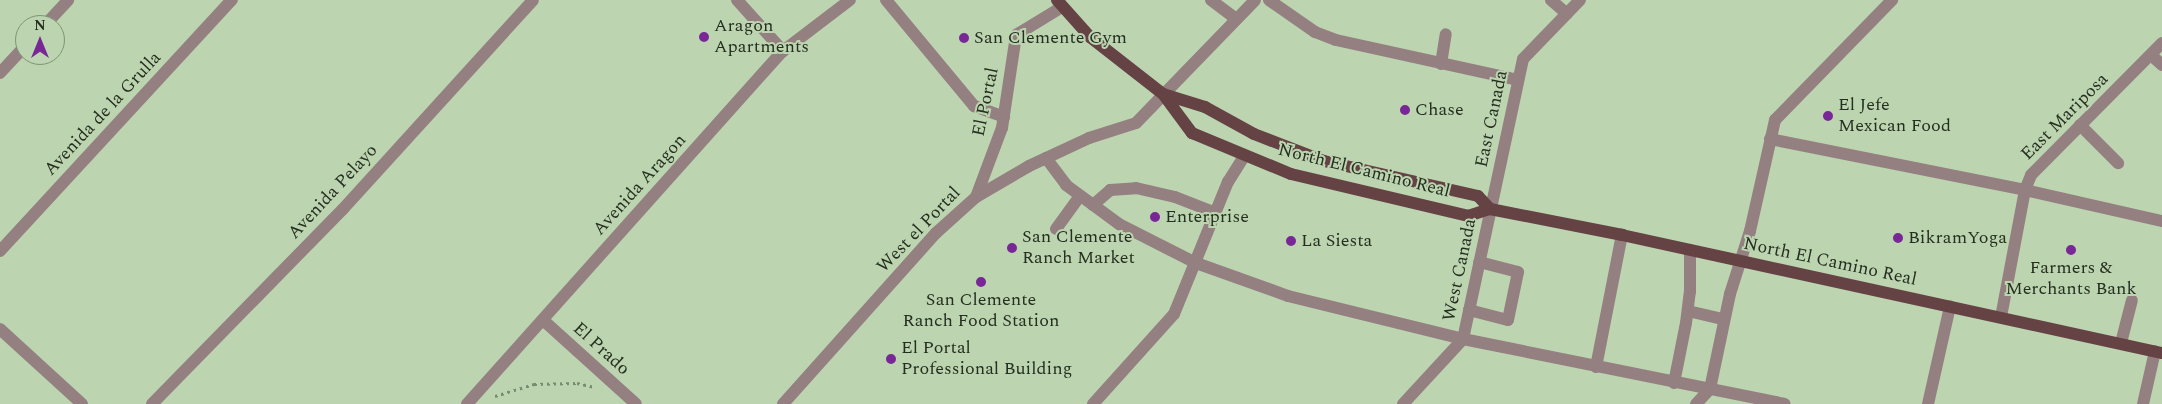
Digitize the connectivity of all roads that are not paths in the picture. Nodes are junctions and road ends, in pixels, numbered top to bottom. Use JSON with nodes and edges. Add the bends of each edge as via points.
{"nodes":[{"id":1,"x":68,"y":0,"type":"edge"},
{"id":2,"x":232,"y":0,"type":"edge"},
{"id":3,"x":534,"y":0,"type":"edge"},
{"id":4,"x":737,"y":0,"type":"edge"},
{"id":5,"x":850,"y":0,"type":"edge"},
{"id":6,"x":886,"y":0,"type":"edge"},
{"id":7,"x":1211,"y":0,"type":"edge"},
{"id":8,"x":1255,"y":0,"type":"edge"},
{"id":9,"x":1269,"y":0,"type":"edge"},
{"id":10,"x":1551,"y":0,"type":"edge"},
{"id":11,"x":1580,"y":0,"type":"edge"},
{"id":12,"x":1892,"y":0,"type":"edge"},
{"id":13,"x":1059,"y":3,"type":"edge"},
{"id":14,"x":1567,"y":14,"type":"junction"},
{"id":15,"x":54,"y":15,"type":"edge"},
{"id":16,"x":1236,"y":19,"type":"junction"},
{"id":17,"x":1446,"y":34,"type":"dead end"},
{"id":18,"x":2162,"y":43,"type":"edge"},
{"id":19,"x":783,"y":51,"type":"junction"},
{"id":20,"x":2151,"y":55,"type":"junction"},
{"id":21,"x":15,"y":57,"type":"edge"},
{"id":22,"x":1441,"y":64,"type":"junction"},
{"id":23,"x":2162,"y":66,"type":"edge"},
{"id":24,"x":0,"y":73,"type":"edge"},
{"id":25,"x":1518,"y":80,"type":"junction"},
{"id":26,"x":1163,"y":94,"type":"junction"},
{"id":27,"x":1004,"y":117,"type":"junction"},
{"id":28,"x":2080,"y":125,"type":"junction"},
{"id":29,"x":1770,"y":139,"type":"junction"},
{"id":30,"x":1244,"y":156,"type":"junction"},
{"id":31,"x":1046,"y":158,"type":"junction"},
{"id":32,"x":2118,"y":163,"type":"dead end"},
{"id":33,"x":2025,"y":190,"type":"junction"},
{"id":34,"x":1080,"y":196,"type":"junction"},
{"id":35,"x":976,"y":197,"type":"junction"},
{"id":36,"x":1093,"y":205,"type":"junction"},
{"id":37,"x":1490,"y":209,"type":"junction"},
{"id":38,"x":1216,"y":213,"type":"junction"},
{"id":39,"x":2140,"y":216,"type":"junction"},
{"id":40,"x":2162,"y":221,"type":"edge"},
{"id":41,"x":1056,"y":229,"type":"dead end"},
{"id":42,"x":2138,"y":229,"type":"dead end"},
{"id":43,"x":1622,"y":235,"type":"junction"},
{"id":44,"x":1690,"y":250,"type":"junction"},
{"id":45,"x":0,"y":251,"type":"edge"},
{"id":46,"x":1740,"y":261,"type":"junction"},
{"id":47,"x":1479,"y":262,"type":"junction"},
{"id":48,"x":1196,"y":263,"type":"junction"},
{"id":49,"x":2132,"y":300,"type":"dead end"},
{"id":50,"x":1950,"y":306,"type":"junction"},
{"id":51,"x":1469,"y":310,"type":"junction"},
{"id":52,"x":1688,"y":311,"type":"junction"},
{"id":53,"x":2001,"y":317,"type":"junction"},
{"id":54,"x":1724,"y":319,"type":"junction"},
{"id":55,"x":542,"y":320,"type":"junction"},
{"id":56,"x":0,"y":329,"type":"edge"},
{"id":57,"x":1463,"y":339,"type":"junction"},
{"id":58,"x":2121,"y":344,"type":"junction"},
{"id":59,"x":2158,"y":352,"type":"edge"},
{"id":60,"x":1596,"y":367,"type":"junction"},
{"id":61,"x":1674,"y":383,"type":"junction"},
{"id":62,"x":1710,"y":389,"type":"junction"},
{"id":63,"x":82,"y":404,"type":"edge"},
{"id":64,"x":152,"y":404,"type":"edge"},
{"id":65,"x":466,"y":404,"type":"edge"},
{"id":66,"x":636,"y":404,"type":"edge"},
{"id":67,"x":783,"y":404,"type":"edge"},
{"id":68,"x":1093,"y":404,"type":"edge"},
{"id":69,"x":1403,"y":404,"type":"edge"},
{"id":70,"x":1696,"y":404,"type":"edge"},
{"id":71,"x":1785,"y":404,"type":"edge"},
{"id":72,"x":1928,"y":404,"type":"edge"},
{"id":73,"x":2143,"y":404,"type":"edge"}],
"edges":[{"from":1,"to":15,"type":"street"},
{"from":2,"to":45,"type":"street","name":"Avenida de la Grulla"},
{"from":3,"to":64,"type":"street","name":"Avenida Pelayo","via":[[343,209]]},
{"from":4,"to":19,"type":"street"},
{"from":5,"to":19,"type":"street","name":"Avenida Aragon"},
{"from":6,"to":27,"type":"street","via":[[974,106]]},
{"from":7,"to":16,"type":"street"},
{"from":8,"to":16,"type":"street","name":"West el Portal"},
{"from":9,"to":22,"type":"street","via":[[1315,32],[1336,40]]},
{"from":10,"to":14,"type":"street"},
{"from":11,"to":14,"type":"street","name":"East Canada"},
{"from":12,"to":29,"type":"street","via":[[1775,120]]},
{"from":13,"to":26,"type":"main road","name":"North El Camino Real","via":[[1090,37]]},
{"from":13,"to":27,"type":"street","name":"El Portal","via":[[1016,35]]},
{"from":14,"to":25,"type":"street","name":"East Canada","via":[[1523,59]]},
{"from":16,"to":26,"type":"street","name":"West el Portal"},
{"from":17,"to":22,"type":"street"},
{"from":18,"to":20,"type":"street","name":"East Mariposa"},
{"from":19,"to":55,"type":"street","name":"Avenida Aragon"},
{"from":20,"to":23,"type":"street"},
{"from":20,"to":28,"type":"street","name":"East Mariposa"},
{"from":21,"to":24,"type":"street"},
{"from":22,"to":25,"type":"street"},
{"from":25,"to":37,"type":"street","name":"East Canada"},
{"from":26,"to":30,"type":"main road","name":"North El Camino Real","via":[[1192,133]]},
{"from":26,"to":31,"type":"street","name":"West el Portal","via":[[1136,122],[1089,138]]},
{"from":26,"to":37,"type":"main road","name":"North El Camino Real","via":[[1206,107],[1254,134],[1324,161],[1478,196]]},
{"from":27,"to":35,"type":"street","name":"El Portal"},
{"from":28,"to":32,"type":"street"},
{"from":28,"to":33,"type":"street","name":"East Mariposa","via":[[2031,174]]},
{"from":29,"to":33,"type":"street"},
{"from":29,"to":46,"type":"street","via":[[1750,231]]},
{"from":30,"to":37,"type":"main road","name":"North El Camino Real","via":[[1290,174],[1468,216]]},
{"from":30,"to":38,"type":"street","via":[[1228,182]]},
{"from":31,"to":34,"type":"street","via":[[1066,185]]},
{"from":31,"to":35,"type":"street","name":"West el Portal"},
{"from":33,"to":39,"type":"street"},
{"from":33,"to":53,"type":"street","name":"East Mariposa"},
{"from":34,"to":36,"type":"street"},
{"from":34,"to":41,"type":"street"},
{"from":35,"to":67,"type":"street","name":"West el Portal","via":[[936,234]]},
{"from":36,"to":38,"type":"street","via":[[1110,190],[1136,188],[1175,197]]},
{"from":36,"to":48,"type":"street","via":[[1119,224]]},
{"from":37,"to":43,"type":"main road","name":"North El Camino Real"},
{"from":37,"to":47,"type":"street","name":"West Canada"},
{"from":38,"to":48,"type":"street"},
{"from":39,"to":40,"type":"street"},
{"from":39,"to":42,"type":"street"},
{"from":43,"to":44,"type":"main road","name":"North El Camino Real"},
{"from":43,"to":60,"type":"street"},
{"from":44,"to":46,"type":"main road","name":"North El Camino Real"},
{"from":44,"to":52,"type":"street"},
{"from":46,"to":50,"type":"main road","name":"North El Camino Real"},
{"from":46,"to":54,"type":"street"},
{"from":47,"to":51,"type":"street","name":"West Canada"},
{"from":47,"to":51,"type":"street","via":[[1518,272],[1508,320]]},
{"from":48,"to":57,"type":"street","via":[[1288,296]]},
{"from":48,"to":68,"type":"street","via":[[1174,314]]},
{"from":49,"to":58,"type":"street"},
{"from":50,"to":53,"type":"main road","name":"North El Camino Real"},
{"from":50,"to":72,"type":"street"},
{"from":51,"to":57,"type":"street","name":"West Canada"},
{"from":52,"to":54,"type":"street"},
{"from":52,"to":61,"type":"street"},
{"from":53,"to":58,"type":"main road","name":"North El Camino Real"},
{"from":54,"to":62,"type":"street"},
{"from":55,"to":65,"type":"street","name":"Avenida Aragon"},
{"from":55,"to":66,"type":"street","name":"El Prado"},
{"from":56,"to":63,"type":"street"},
{"from":57,"to":60,"type":"street"},
{"from":57,"to":69,"type":"street","name":"West Canada"},
{"from":58,"to":59,"type":"main road","name":"North El Camino Real"},
{"from":59,"to":73,"type":"street"},
{"from":60,"to":61,"type":"street"},
{"from":61,"to":62,"type":"street"},
{"from":62,"to":70,"type":"street"},
{"from":62,"to":71,"type":"street"}]}
